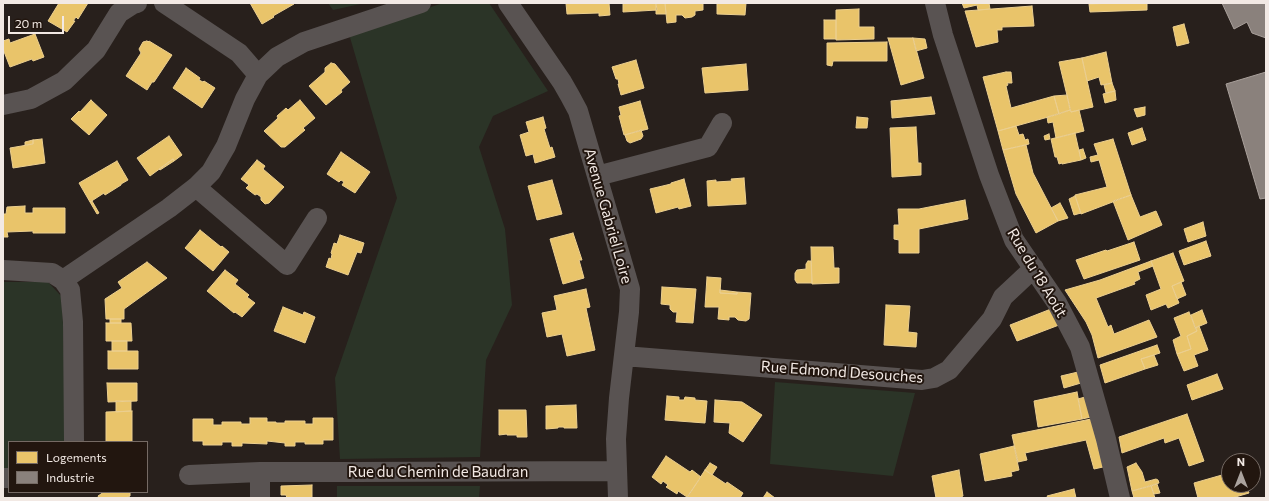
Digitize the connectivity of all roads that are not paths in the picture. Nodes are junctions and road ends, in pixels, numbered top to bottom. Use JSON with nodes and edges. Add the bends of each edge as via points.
{"nodes":[{"id":1,"x":137,"y":3,"type":"edge"},
{"id":2,"x":164,"y":3,"type":"edge"},
{"id":3,"x":421,"y":3,"type":"edge"},
{"id":4,"x":508,"y":3,"type":"edge"},
{"id":5,"x":935,"y":3,"type":"edge"},
{"id":6,"x":258,"y":75,"type":"junction"},
{"id":7,"x":3,"y":105,"type":"edge"},
{"id":8,"x":722,"y":123,"type":"dead end"},
{"id":9,"x":597,"y":176,"type":"junction"},
{"id":10,"x":196,"y":187,"type":"junction"},
{"id":11,"x":317,"y":218,"type":"dead end"},
{"id":12,"x":1034,"y":268,"type":"junction"},
{"id":13,"x":3,"y":270,"type":"edge"},
{"id":14,"x":63,"y":280,"type":"junction"},
{"id":15,"x":624,"y":356,"type":"junction"},
{"id":16,"x":74,"y":441,"type":"edge"},
{"id":17,"x":617,"y":471,"type":"junction"},
{"id":18,"x":260,"y":472,"type":"junction"},
{"id":19,"x":189,"y":475,"type":"dead end"},
{"id":20,"x":260,"y":498,"type":"edge"},
{"id":21,"x":618,"y":498,"type":"edge"},
{"id":22,"x":1120,"y":498,"type":"edge"}],
"edges":[{"from":1,"to":7,"type":"street","via":[[119,13],[96,50],[64,81],[31,99]]},
{"from":2,"to":6,"type":"street","via":[[239,53]]},
{"from":3,"to":6,"type":"street","via":[[304,42],[277,57]]},
{"from":4,"to":9,"type":"street","name":"Avenue Gabriel Loire","via":[[578,111]]},
{"from":5,"to":12,"type":"street","name":"Rue du 18 Août","via":[[989,175],[1014,240]]},
{"from":6,"to":10,"type":"street","via":[[226,146],[211,172]]},
{"from":8,"to":9,"type":"street","via":[[708,147]]},
{"from":9,"to":15,"type":"street","name":"Avenue Gabriel Loire","via":[[630,288]]},
{"from":10,"to":11,"type":"street","via":[[287,264]]},
{"from":10,"to":14,"type":"street"},
{"from":12,"to":15,"type":"street","name":"Rue Edmond Desouches","via":[[1004,297],[992,319],[949,370],[934,378],[922,380]]},
{"from":12,"to":22,"type":"street","name":"Rue du 18 Août","via":[[1080,347]]},
{"from":13,"to":14,"type":"street","via":[[52,273]]},
{"from":14,"to":16,"type":"street","via":[[70,290],[73,322]]},
{"from":15,"to":17,"type":"street","name":"Avenue Gabriel Loire","via":[[616,440]]},
{"from":17,"to":18,"type":"street","name":"Rue du Chemin de Baudran"},
{"from":17,"to":21,"type":"street","name":"Avenue Gabriel Loire"},
{"from":18,"to":19,"type":"street","name":"Rue du Chemin de Baudran"},
{"from":18,"to":20,"type":"street"}]}
